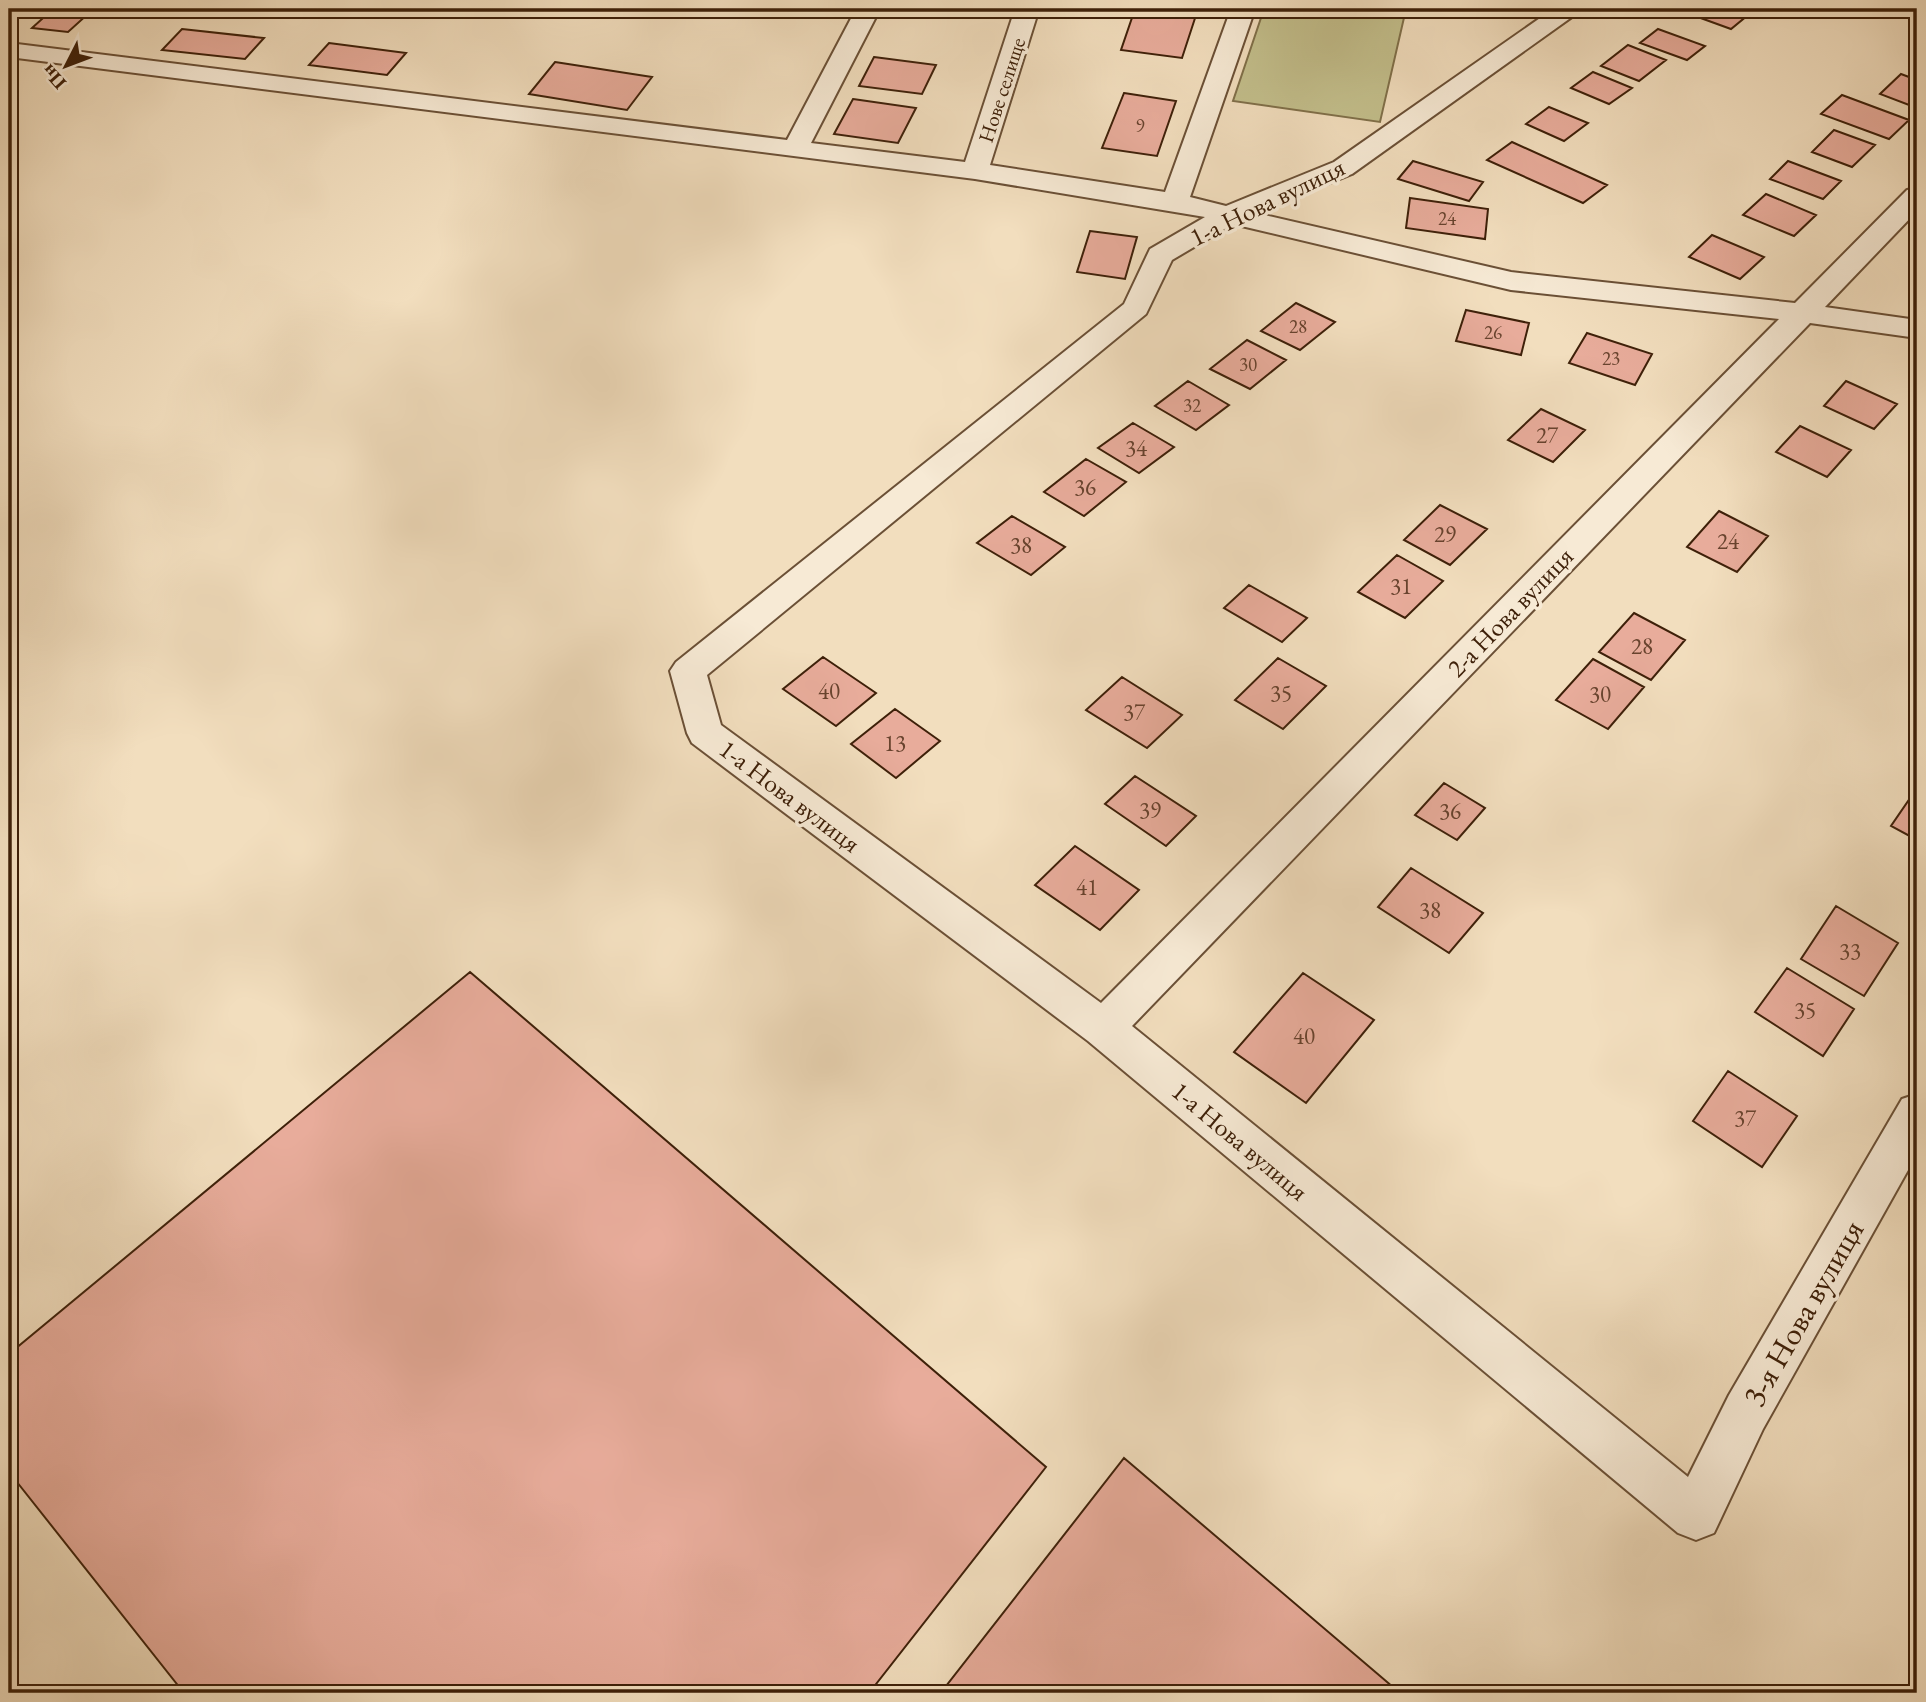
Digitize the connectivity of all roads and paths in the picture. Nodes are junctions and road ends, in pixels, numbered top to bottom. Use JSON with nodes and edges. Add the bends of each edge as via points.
{"nodes":[{"id":1,"x":869,"y":9,"type":"edge"},
{"id":2,"x":1027,"y":9,"type":"edge"},
{"id":3,"x":1244,"y":9,"type":"edge"},
{"id":4,"x":1568,"y":9,"type":"edge"},
{"id":5,"x":9,"y":50,"type":"edge"},
{"id":6,"x":795,"y":149,"type":"junction"},
{"id":7,"x":975,"y":171,"type":"junction"},
{"id":8,"x":1917,"y":196,"type":"edge"},
{"id":9,"x":1175,"y":202,"type":"junction"},
{"id":10,"x":1230,"y":215,"type":"junction"},
{"id":11,"x":1803,"y":313,"type":"junction"},
{"id":12,"x":1917,"y":329,"type":"edge"},
{"id":13,"x":1103,"y":1028,"type":"junction"},
{"id":14,"x":1917,"y":1114,"type":"edge"},
{"id":15,"x":1696,"y":1515,"type":"joint"}],
"edges":[{"from":1,"to":6,"type":"street"},
{"from":2,"to":7,"type":"street","name":"Нове селище"},
{"from":3,"to":9,"type":"street"},
{"from":4,"to":10,"type":"street","name":"1-а Нова вулиця","via":[[1343,168]]},
{"from":5,"to":6,"type":"street"},
{"from":6,"to":7,"type":"street"},
{"from":7,"to":9,"type":"street"},
{"from":8,"to":11,"type":"street","name":"2-а Нова вулиця"},
{"from":9,"to":10,"type":"street"},
{"from":10,"to":11,"type":"street","via":[[1511,281]]},
{"from":10,"to":13,"type":"street","name":"1-а Нова вулиця","via":[[1160,255],[1136,308],[688,671],[705,733]]},
{"from":11,"to":12,"type":"street"},
{"from":11,"to":13,"type":"street","name":"2-а Нова вулиця"},
{"from":13,"to":15,"type":"street","name":"1-а Нова вулиця"},
{"from":14,"to":15,"type":"street","name":"3-я Нова вулиця","via":[[1746,1412]]}]}
